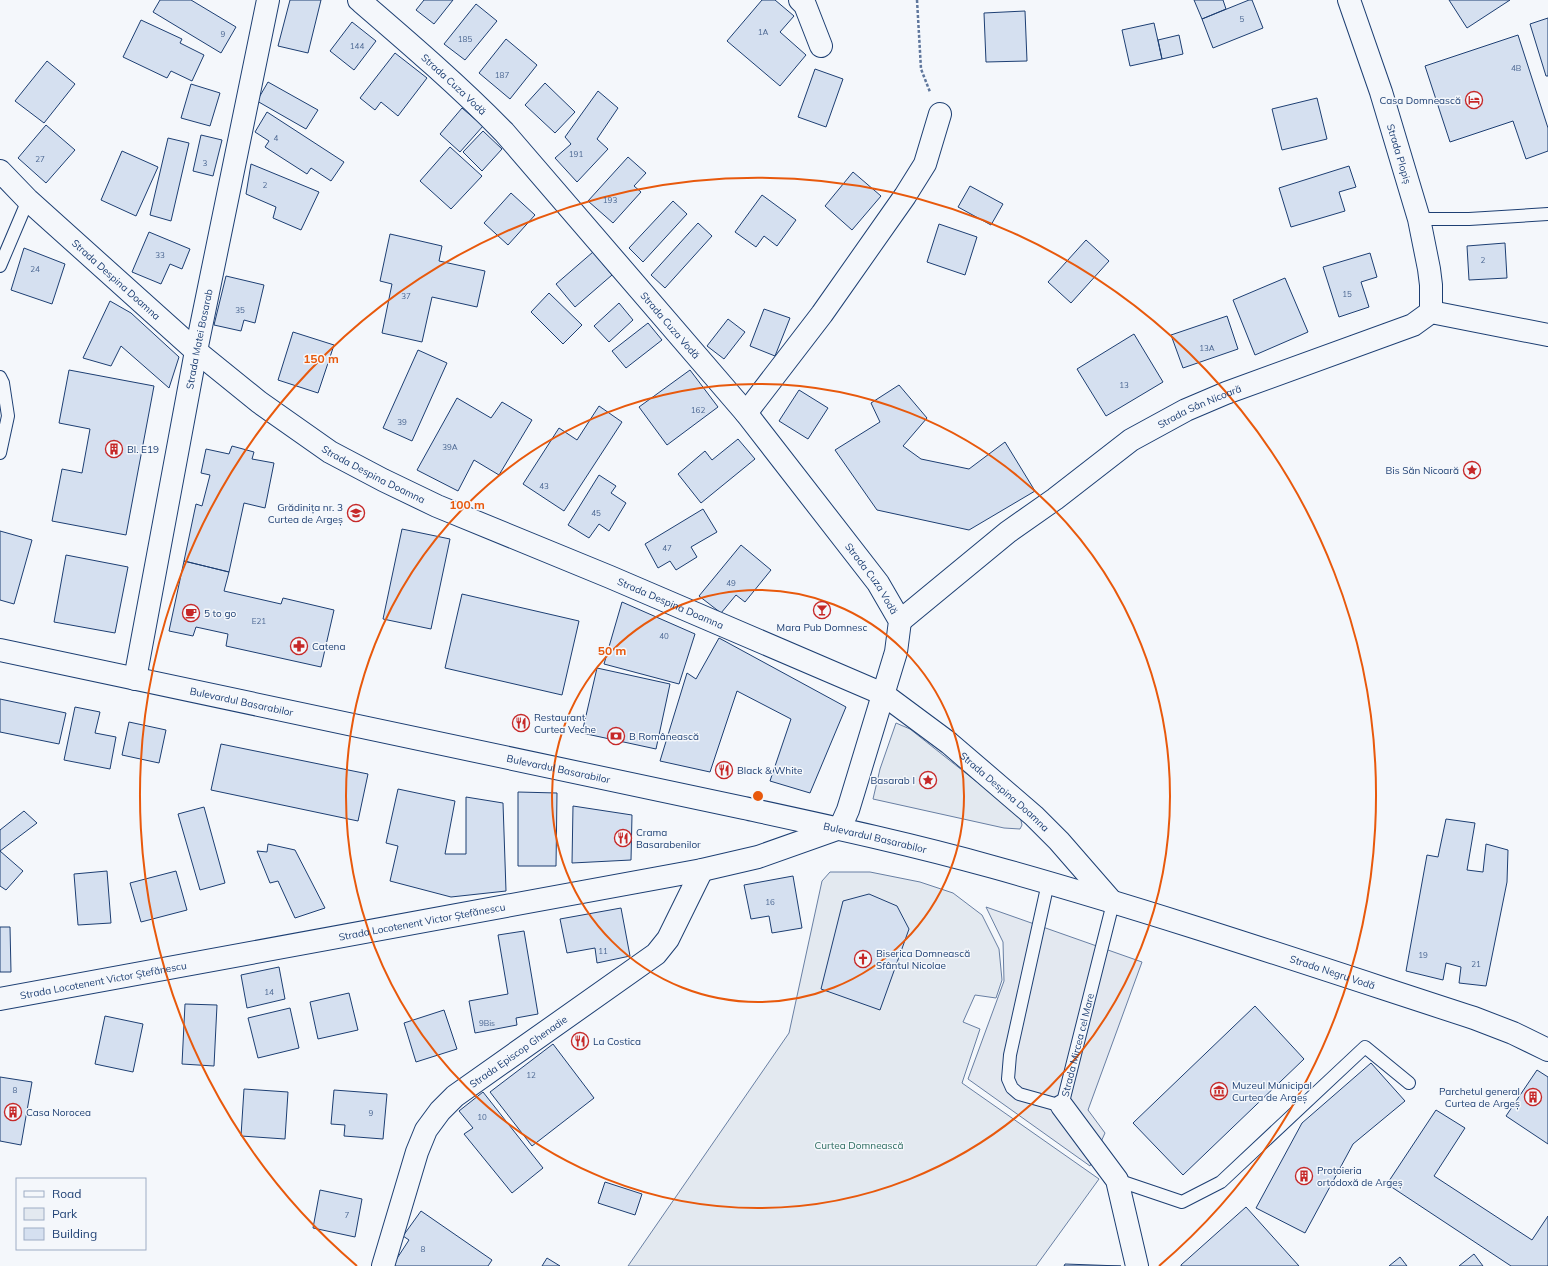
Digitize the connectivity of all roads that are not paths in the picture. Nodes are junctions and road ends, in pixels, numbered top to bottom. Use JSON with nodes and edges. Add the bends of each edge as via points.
{"nodes":[{"id":1,"x":268,"y":0,"type":"edge"},
{"id":2,"x":359,"y":0,"type":"edge"},
{"id":3,"x":800,"y":0,"type":"edge"},
{"id":4,"x":1349,"y":0,"type":"edge"},
{"id":5,"x":821,"y":46,"type":"dead end"},
{"id":6,"x":940,"y":114,"type":"road end"},
{"id":7,"x":0,"y":171,"type":"edge"},
{"id":8,"x":28,"y":200,"type":"junction"},
{"id":9,"x":1548,"y":214,"type":"edge"},
{"id":10,"x":1419,"y":219,"type":"junction"},
{"id":11,"x":0,"y":266,"type":"edge"},
{"id":12,"x":1431,"y":312,"type":"junction"},
{"id":13,"x":1548,"y":335,"type":"edge"},
{"id":14,"x":196,"y":351,"type":"junction"},
{"id":15,"x":0,"y":376,"type":"edge"},
{"id":16,"x":746,"y":413,"type":"junction"},
{"id":17,"x":0,"y":453,"type":"edge"},
{"id":18,"x":900,"y":621,"type":"junction"},
{"id":19,"x":0,"y":650,"type":"edge"},
{"id":20,"x":135,"y":679,"type":"junction"},
{"id":21,"x":883,"y":694,"type":"junction"},
{"id":22,"x":840,"y":828,"type":"junction"},
{"id":23,"x":702,"y":870,"type":"junction"},
{"id":24,"x":1048,"y":883,"type":"junction"},
{"id":25,"x":1113,"y":903,"type":"junction"},
{"id":26,"x":0,"y":1000,"type":"edge"},
{"id":27,"x":1548,"y":1050,"type":"edge"},
{"id":28,"x":1409,"y":1084,"type":"dead end"},
{"id":29,"x":1062,"y":1106,"type":"junction"},
{"id":30,"x":1117,"y":1180,"type":"junction"},
{"id":31,"x":383,"y":1266,"type":"edge"},
{"id":32,"x":1137,"y":1266,"type":"edge"}],
"edges":[{"from":1,"to":14,"type":"street","name":"Strada Matei Basarab"},
{"from":2,"to":16,"type":"street","name":"Strada Cuza Vodă","via":[[434,64],[504,132]]},
{"from":3,"to":5,"type":"street","via":[[805,5]]},
{"from":4,"to":10,"type":"street","name":"Strada Plopiș","via":[[1381,92]]},
{"from":6,"to":16,"type":"street","via":[[925,164],[905,196],[822,314]]},
{"from":7,"to":8,"type":"street","name":"Strada Despina Doamna"},
{"from":8,"to":11,"type":"lane"},
{"from":8,"to":14,"type":"street","name":"Strada Despina Doamna"},
{"from":9,"to":10,"type":"lane"},
{"from":10,"to":12,"type":"street","name":"Strada Plopiș","via":[[1429,268]]},
{"from":12,"to":13,"type":"street"},
{"from":12,"to":18,"type":"street","name":"Strada Sân Nicoară","via":[[1413,325],[1226,392],[1131,440],[1008,532]]},
{"from":14,"to":20,"type":"street","name":"Strada Matei Basarab"},
{"from":14,"to":21,"type":"street","name":"Strada Despina Doamna","via":[[296,430],[382,480],[437,506],[610,576]]},
{"from":15,"to":17,"type":"lane","via":[[8,416]]},
{"from":16,"to":18,"type":"street","name":"Strada Cuza Vodă","via":[[878,583]]},
{"from":18,"to":21,"type":"street","name":"Strada Cuza Vodă","via":[[896,652]]},
{"from":19,"to":20,"type":"street","name":"Bulevardul Basarabilor"},
{"from":20,"to":22,"type":"street","name":"Bulevardul Basarabilor"},
{"from":21,"to":22,"type":"street","via":[[848,810]]},
{"from":21,"to":25,"type":"street","name":"Strada Despina Doamna","via":[[949,743],[1034,816]]},
{"from":22,"to":23,"type":"street","name":"Strada Locotenent Victor Ștefănescu","via":[[758,857]]},
{"from":22,"to":24,"type":"street","name":"Bulevardul Basarabilor"},
{"from":23,"to":26,"type":"street","name":"Strada Locotenent Victor Ștefănescu"},
{"from":23,"to":31,"type":"street","name":"Strada Episcop Ghenadie","via":[[668,939],[656,954],[456,1096],[440,1112],[426,1130],[417,1152]]},
{"from":24,"to":25,"type":"street","name":"Bulevardul Basarabilor"},
{"from":24,"to":29,"type":"lane","via":[[1010,1055],[1008,1079],[1012,1088],[1019,1094]]},
{"from":25,"to":27,"type":"street","name":"Strada Negru Vodă","via":[[1474,1018]]},
{"from":25,"to":29,"type":"lane","name":"Strada Mircea cel Mare"},
{"from":28,"to":30,"type":"lane","via":[[1365,1046],[1221,1182],[1182,1202]]},
{"from":29,"to":30,"type":"street","name":"Strada Mircea cel Mare"},
{"from":30,"to":32,"type":"street","name":"Strada Mircea cel Mare"}]}
